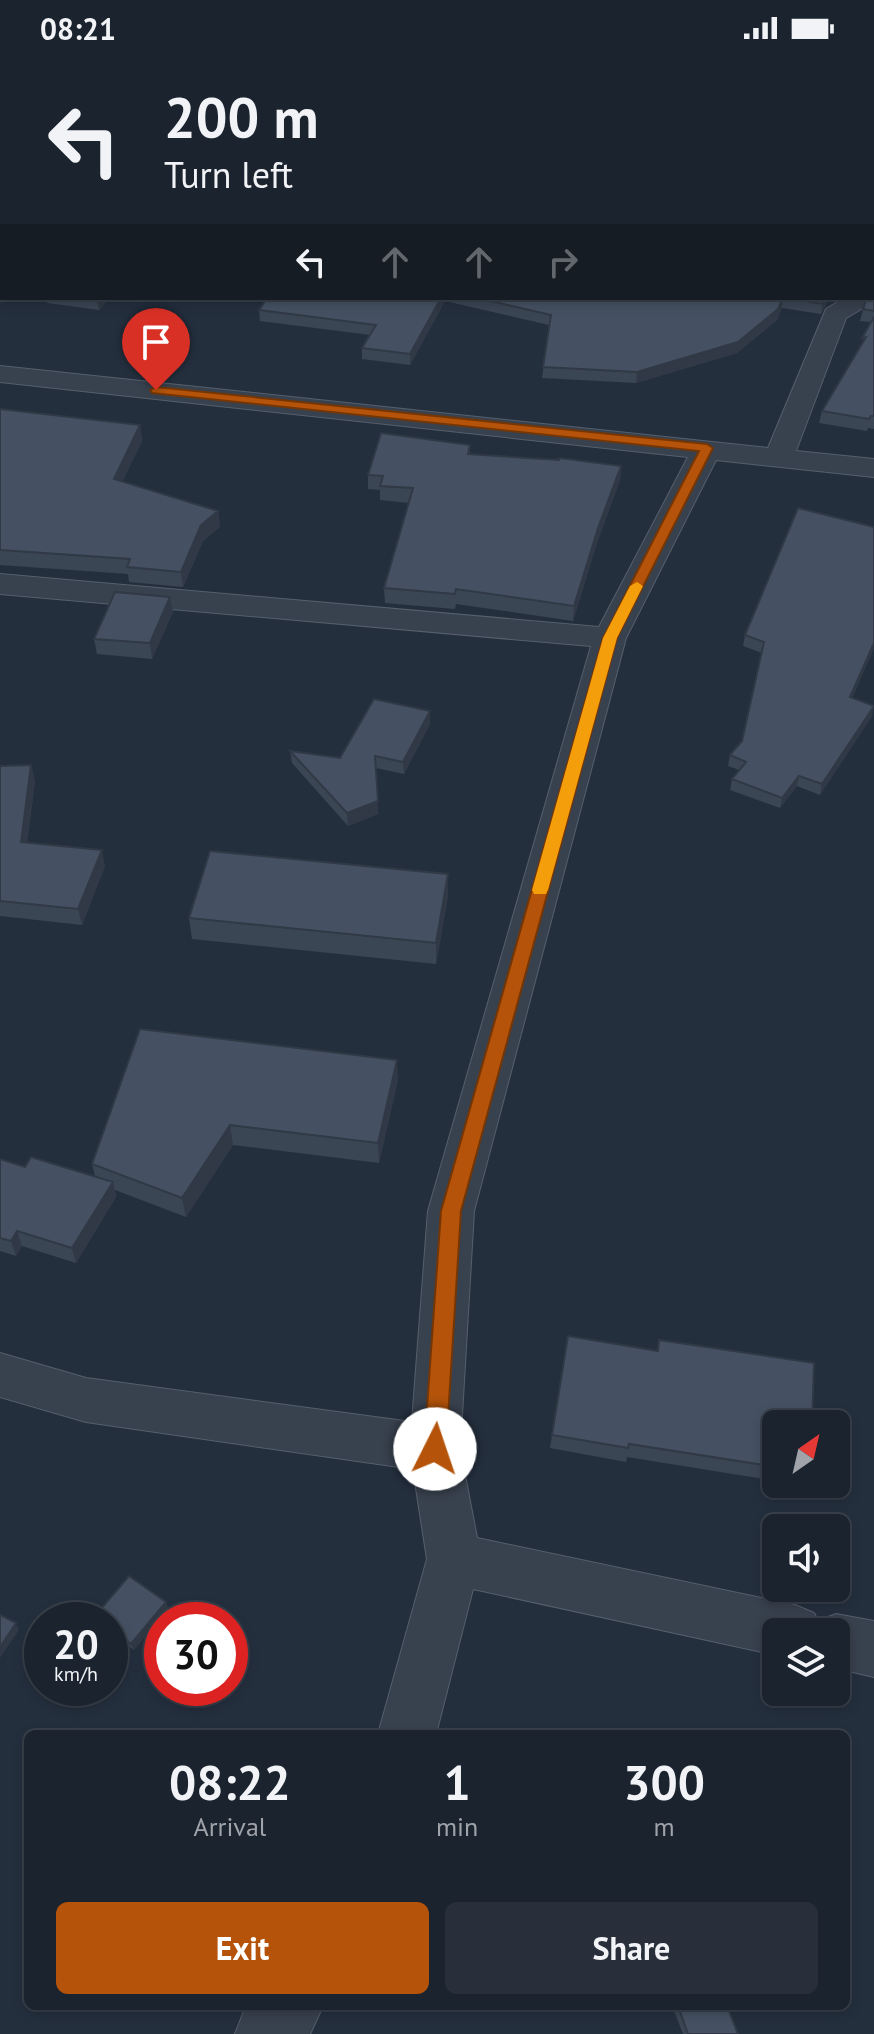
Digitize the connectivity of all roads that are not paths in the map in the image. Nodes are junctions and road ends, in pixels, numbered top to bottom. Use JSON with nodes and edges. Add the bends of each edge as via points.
{"nodes":[{"id":1,"x":859,"y":300,"type":"edge"},
{"id":2,"x":0,"y":374,"type":"edge"},
{"id":3,"x":707,"y":448,"type":"junction"},
{"id":4,"x":779,"y":457,"type":"junction"},
{"id":5,"x":874,"y":468,"type":"edge"},
{"id":6,"x":0,"y":584,"type":"edge"},
{"id":7,"x":610,"y":638,"type":"junction"},
{"id":8,"x":0,"y":1375,"type":"edge"},
{"id":9,"x":435,"y":1449,"type":"junction"},
{"id":10,"x":454,"y":1559,"type":"junction"},
{"id":11,"x":762,"y":1625,"type":"edge"},
{"id":12,"x":850,"y":1644,"type":"edge"},
{"id":13,"x":874,"y":1649,"type":"edge"},
{"id":14,"x":408,"y":1730,"type":"edge"},
{"id":15,"x":289,"y":2010,"type":"edge"},
{"id":16,"x":267,"y":2034,"type":"edge"}],
"edges":[{"from":1,"to":4,"type":"street","via":[[835,314]]},
{"from":2,"to":3,"type":"street"},
{"from":3,"to":4,"type":"street"},
{"from":3,"to":7,"type":"street"},
{"from":4,"to":5,"type":"street"},
{"from":6,"to":7,"type":"street"},
{"from":7,"to":9,"type":"street","via":[[451,1211]]},
{"from":8,"to":9,"type":"street","via":[[86,1400]]},
{"from":9,"to":10,"type":"street"},
{"from":10,"to":11,"type":"street"},
{"from":10,"to":14,"type":"street"},
{"from":12,"to":13,"type":"street"},
{"from":15,"to":16,"type":"street"}]}
